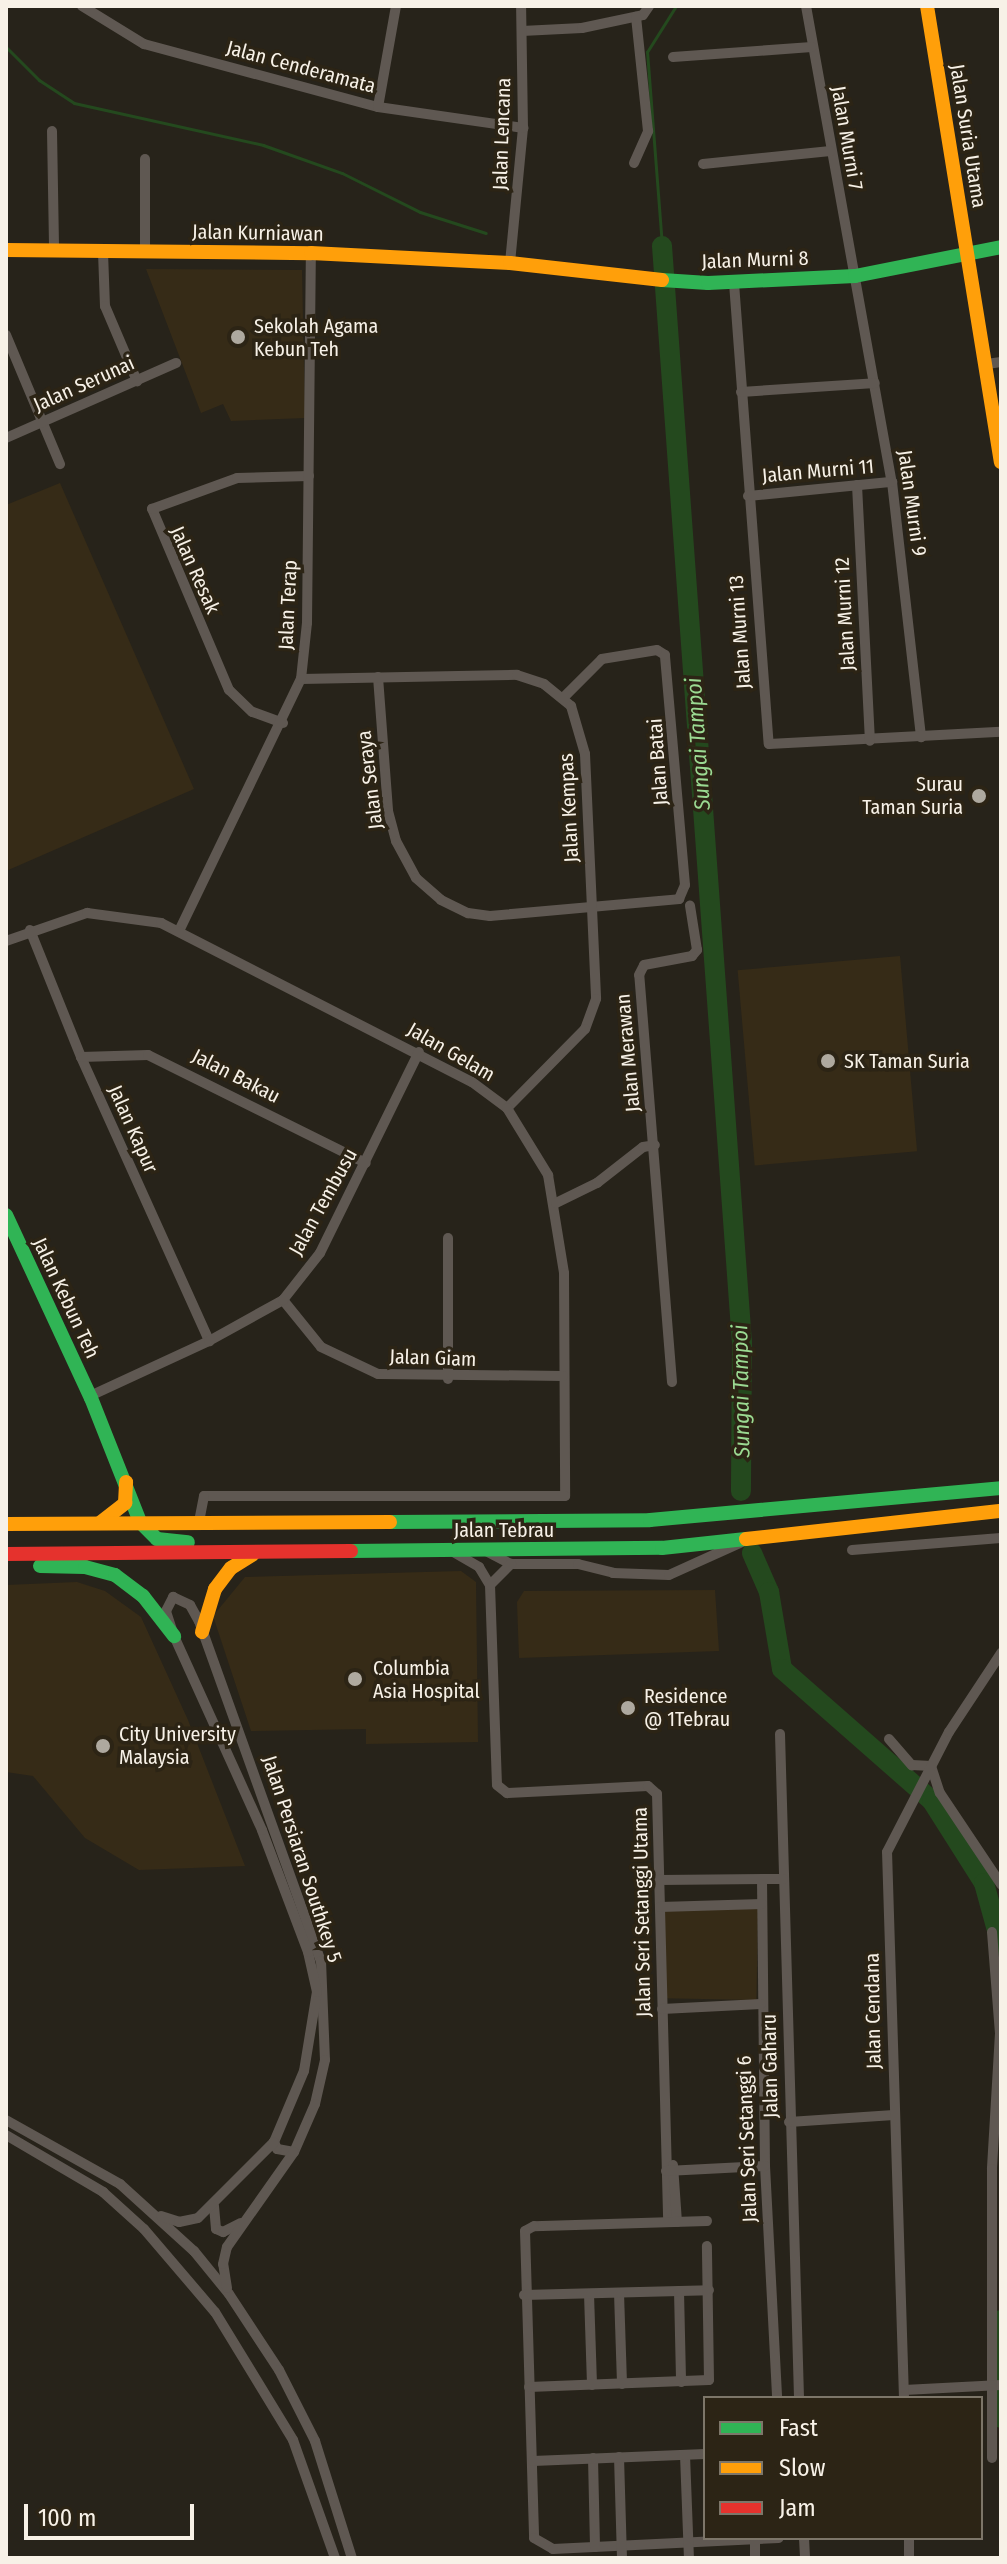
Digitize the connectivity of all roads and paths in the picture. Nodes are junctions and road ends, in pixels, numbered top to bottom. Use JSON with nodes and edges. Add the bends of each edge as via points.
{"nodes":[{"id":1,"x":82,"y":6,"type":"edge"},
{"id":2,"x":396,"y":6,"type":"edge"},
{"id":3,"x":521,"y":6,"type":"edge"},
{"id":4,"x":806,"y":6,"type":"edge"},
{"id":5,"x":927,"y":6,"type":"edge"},
{"id":6,"x":649,"y":8,"type":"edge"},
{"id":7,"x":636,"y":17,"type":"junction"},
{"id":8,"x":522,"y":31,"type":"junction"},
{"id":9,"x":812,"y":47,"type":"junction"},
{"id":10,"x":673,"y":57,"type":"dead end"},
{"id":11,"x":378,"y":107,"type":"junction"},
{"id":12,"x":523,"y":128,"type":"junction"},
{"id":13,"x":52,"y":131,"type":"dead end"},
{"id":14,"x":830,"y":151,"type":"junction"},
{"id":15,"x":145,"y":159,"type":"dead end"},
{"id":16,"x":634,"y":163,"type":"dead end"},
{"id":17,"x":703,"y":164,"type":"dead end"},
{"id":18,"x":1001,"y":247,"type":"edge"},
{"id":19,"x":6,"y":250,"type":"edge"},
{"id":20,"x":54,"y":251,"type":"junction"},
{"id":21,"x":103,"y":252,"type":"junction"},
{"id":22,"x":145,"y":252,"type":"junction"},
{"id":23,"x":311,"y":253,"type":"junction"},
{"id":24,"x":967,"y":253,"type":"junction"},
{"id":25,"x":511,"y":255,"type":"junction"},
{"id":26,"x":855,"y":276,"type":"junction"},
{"id":27,"x":734,"y":283,"type":"junction"},
{"id":28,"x":6,"y":335,"type":"edge"},
{"id":29,"x":176,"y":363,"type":"dead end"},
{"id":30,"x":994,"y":363,"type":"edge"},
{"id":31,"x":137,"y":381,"type":"junction"},
{"id":32,"x":875,"y":383,"type":"junction"},
{"id":33,"x":741,"y":392,"type":"junction"},
{"id":34,"x":43,"y":421,"type":"junction"},
{"id":35,"x":6,"y":438,"type":"edge"},
{"id":36,"x":1001,"y":462,"type":"edge"},
{"id":37,"x":60,"y":464,"type":"dead end"},
{"id":38,"x":309,"y":476,"type":"junction"},
{"id":39,"x":892,"y":482,"type":"junction"},
{"id":40,"x":857,"y":485,"type":"junction"},
{"id":41,"x":748,"y":496,"type":"junction"},
{"id":42,"x":378,"y":677,"type":"junction"},
{"id":43,"x":301,"y":679,"type":"junction"},
{"id":44,"x":563,"y":698,"type":"junction"},
{"id":45,"x":283,"y":723,"type":"junction"},
{"id":46,"x":1001,"y":732,"type":"edge"},
{"id":47,"x":921,"y":737,"type":"junction"},
{"id":48,"x":870,"y":741,"type":"junction"},
{"id":49,"x":690,"y":906,"type":"dead end"},
{"id":50,"x":592,"y":910,"type":"junction"},
{"id":51,"x":30,"y":930,"type":"junction"},
{"id":52,"x":179,"y":931,"type":"junction"},
{"id":53,"x":6,"y":941,"type":"edge"},
{"id":54,"x":419,"y":1052,"type":"junction"},
{"id":55,"x":81,"y":1057,"type":"junction"},
{"id":56,"x":507,"y":1108,"type":"junction"},
{"id":57,"x":655,"y":1145,"type":"junction"},
{"id":58,"x":366,"y":1163,"type":"junction"},
{"id":59,"x":556,"y":1203,"type":"junction"},
{"id":60,"x":6,"y":1215,"type":"edge"},
{"id":61,"x":10,"y":1233,"type":"edge"},
{"id":62,"x":448,"y":1238,"type":"dead end"},
{"id":63,"x":283,"y":1300,"type":"junction"},
{"id":64,"x":209,"y":1341,"type":"junction"},
{"id":65,"x":563,"y":1376,"type":"junction"},
{"id":66,"x":448,"y":1379,"type":"junction"},
{"id":67,"x":672,"y":1382,"type":"dead end"},
{"id":68,"x":90,"y":1397,"type":"junction"},
{"id":69,"x":126,"y":1482,"type":"junction"},
{"id":70,"x":1001,"y":1488,"type":"edge"},
{"id":71,"x":1001,"y":1511,"type":"edge"},
{"id":72,"x":146,"y":1521,"type":"junction"},
{"id":73,"x":101,"y":1522,"type":"junction"},
{"id":74,"x":199,"y":1522,"type":"junction"},
{"id":75,"x":918,"y":1522,"type":"junction"},
{"id":76,"x":6,"y":1524,"type":"edge"},
{"id":77,"x":1001,"y":1538,"type":"edge"},
{"id":78,"x":745,"y":1540,"type":"junction"},
{"id":79,"x":920,"y":1544,"type":"junction"},
{"id":80,"x":450,"y":1550,"type":"junction"},
{"id":81,"x":852,"y":1550,"type":"dead end"},
{"id":82,"x":487,"y":1551,"type":"junction"},
{"id":83,"x":341,"y":1552,"type":"junction"},
{"id":84,"x":256,"y":1553,"type":"junction"},
{"id":85,"x":6,"y":1554,"type":"edge"},
{"id":86,"x":110,"y":1554,"type":"junction"},
{"id":87,"x":6,"y":1564,"type":"edge"},
{"id":88,"x":511,"y":1564,"type":"junction"},
{"id":89,"x":490,"y":1585,"type":"junction"},
{"id":90,"x":202,"y":1632,"type":"junction"},
{"id":91,"x":174,"y":1636,"type":"junction"},
{"id":92,"x":1001,"y":1653,"type":"edge"},
{"id":93,"x":780,"y":1734,"type":"dead end"},
{"id":94,"x":889,"y":1739,"type":"dead end"},
{"id":95,"x":929,"y":1770,"type":"junction"},
{"id":96,"x":762,"y":1879,"type":"junction"},
{"id":97,"x":783,"y":1879,"type":"junction"},
{"id":98,"x":659,"y":1880,"type":"junction"},
{"id":99,"x":1001,"y":1884,"type":"edge"},
{"id":100,"x":762,"y":1904,"type":"junction"},
{"id":101,"x":660,"y":1907,"type":"junction"},
{"id":102,"x":992,"y":1932,"type":"dead end"},
{"id":103,"x":761,"y":2004,"type":"junction"},
{"id":104,"x":662,"y":2009,"type":"junction"},
{"id":105,"x":894,"y":2115,"type":"junction"},
{"id":106,"x":6,"y":2120,"type":"edge"},
{"id":107,"x":789,"y":2122,"type":"junction"},
{"id":108,"x":6,"y":2135,"type":"edge"},
{"id":109,"x":274,"y":2142,"type":"junction"},
{"id":110,"x":294,"y":2152,"type":"junction"},
{"id":111,"x":765,"y":2166,"type":"junction"},
{"id":112,"x":671,"y":2171,"type":"junction"},
{"id":113,"x":215,"y":2204,"type":"junction"},
{"id":114,"x":154,"y":2211,"type":"junction"},
{"id":115,"x":707,"y":2221,"type":"dead end"},
{"id":116,"x":242,"y":2222,"type":"junction"},
{"id":117,"x":672,"y":2222,"type":"junction"},
{"id":118,"x":707,"y":2246,"type":"dead end"},
{"id":119,"x":709,"y":2290,"type":"junction"},
{"id":120,"x":679,"y":2291,"type":"junction"},
{"id":121,"x":619,"y":2293,"type":"junction"},
{"id":122,"x":229,"y":2294,"type":"junction"},
{"id":123,"x":589,"y":2294,"type":"junction"},
{"id":124,"x":524,"y":2295,"type":"junction"},
{"id":125,"x":681,"y":2382,"type":"junction"},
{"id":126,"x":622,"y":2384,"type":"junction"},
{"id":127,"x":592,"y":2385,"type":"junction"},
{"id":128,"x":996,"y":2385,"type":"edge"},
{"id":129,"x":529,"y":2387,"type":"junction"},
{"id":130,"x":904,"y":2394,"type":"edge"},
{"id":131,"x":777,"y":2396,"type":"edge"},
{"id":132,"x":799,"y":2396,"type":"edge"},
{"id":133,"x":703,"y":2454,"type":"edge"},
{"id":134,"x":685,"y":2455,"type":"junction"},
{"id":135,"x":619,"y":2457,"type":"junction"},
{"id":136,"x":593,"y":2458,"type":"junction"},
{"id":137,"x":992,"y":2458,"type":"dead end"},
{"id":138,"x":533,"y":2461,"type":"junction"},
{"id":139,"x":716,"y":2540,"type":"edge"},
{"id":140,"x":766,"y":2540,"type":"edge"},
{"id":141,"x":755,"y":2541,"type":"junction"},
{"id":142,"x":689,"y":2543,"type":"junction"},
{"id":143,"x":595,"y":2547,"type":"junction"},
{"id":144,"x":622,"y":2552,"type":"edge"},
{"id":145,"x":554,"y":2553,"type":"edge"},
{"id":146,"x":335,"y":2558,"type":"edge"},
{"id":147,"x":352,"y":2558,"type":"edge"},
{"id":148,"x":689,"y":2558,"type":"edge"},
{"id":149,"x":755,"y":2558,"type":"edge"}],
"edges":[{"from":1,"to":11,"type":"street","name":"Jalan Cenderamata","via":[[144,44]]},
{"from":2,"to":11,"type":"street"},
{"from":3,"to":8,"type":"street","name":"Jalan Lencana"},
{"from":4,"to":9,"type":"street","name":"Jalan Murni 7"},
{"from":5,"to":24,"type":"main road","name":"Jalan Suria Utama"},
{"from":6,"to":7,"type":"street"},
{"from":7,"to":8,"type":"street","via":[[582,28]]},
{"from":7,"to":16,"type":"street","via":[[648,131]]},
{"from":8,"to":12,"type":"street","name":"Jalan Lencana"},
{"from":9,"to":10,"type":"street"},
{"from":9,"to":14,"type":"street","name":"Jalan Murni 7"},
{"from":11,"to":12,"type":"street","name":"Jalan Cenderamata"},
{"from":12,"to":25,"type":"street","name":"Jalan Lencana"},
{"from":13,"to":20,"type":"street"},
{"from":14,"to":17,"type":"street"},
{"from":14,"to":26,"type":"street","name":"Jalan Murni 7"},
{"from":15,"to":22,"type":"street"},
{"from":18,"to":24,"type":"main road","name":"Jalan Murni 8"},
{"from":19,"to":20,"type":"main road","name":"Jalan Kurniawan"},
{"from":20,"to":21,"type":"main road","name":"Jalan Kurniawan"},
{"from":21,"to":22,"type":"main road","name":"Jalan Kurniawan"},
{"from":21,"to":31,"type":"street","via":[[105,306]]},
{"from":22,"to":23,"type":"main road","name":"Jalan Kurniawan"},
{"from":23,"to":25,"type":"main road","name":"Jalan Kurniawan"},
{"from":23,"to":38,"type":"street","name":"Jalan Terap"},
{"from":24,"to":26,"type":"main road","name":"Jalan Murni 8"},
{"from":24,"to":30,"type":"main road","name":"Jalan Suria Utama"},
{"from":25,"to":27,"type":"main road","name":"Jalan Murni 8","via":[[574,274]]},
{"from":26,"to":27,"type":"main road","name":"Jalan Murni 8"},
{"from":26,"to":32,"type":"street","name":"Jalan Murni 9"},
{"from":27,"to":33,"type":"street","name":"Jalan Murni 13"},
{"from":28,"to":34,"type":"street"},
{"from":29,"to":31,"type":"street","name":"Jalan Serunai"},
{"from":30,"to":36,"type":"main road","name":"Jalan Suria Utama"},
{"from":31,"to":34,"type":"street","name":"Jalan Serunai"},
{"from":32,"to":33,"type":"street"},
{"from":32,"to":39,"type":"street","name":"Jalan Murni 9"},
{"from":33,"to":41,"type":"street","name":"Jalan Murni 13"},
{"from":34,"to":35,"type":"street","name":"Jalan Serunai"},
{"from":34,"to":37,"type":"street"},
{"from":38,"to":43,"type":"street","name":"Jalan Terap"},
{"from":38,"to":45,"type":"street","name":"Jalan Resak","via":[[237,478],[152,509],[229,690],[252,712]]},
{"from":39,"to":40,"type":"street","name":"Jalan Murni 11"},
{"from":39,"to":47,"type":"street","name":"Jalan Murni 9"},
{"from":40,"to":41,"type":"street","name":"Jalan Murni 11"},
{"from":40,"to":48,"type":"street","name":"Jalan Murni 12"},
{"from":41,"to":48,"type":"street","name":"Jalan Murni 13","via":[[769,744]]},
{"from":42,"to":43,"type":"street"},
{"from":42,"to":44,"type":"street","via":[[517,675],[544,684]]},
{"from":42,"to":50,"type":"street","name":"Jalan Seraya","via":[[388,811],[416,878],[441,900],[468,913]]},
{"from":43,"to":45,"type":"street","name":"Jalan Terap"},
{"from":44,"to":50,"type":"street","name":"Jalan Kempas","via":[[580,727],[585,754]]},
{"from":44,"to":50,"type":"street","name":"Jalan Batai","via":[[602,659],[625,652],[657,650],[669,666],[684,893],[669,901]]},
{"from":45,"to":52,"type":"street","name":"Jalan Terap"},
{"from":46,"to":47,"type":"street","name":"Jalan Murni 13"},
{"from":47,"to":48,"type":"street","name":"Jalan Murni 13"},
{"from":49,"to":57,"type":"street","name":"Jalan Merawan","via":[[697,950],[692,956],[644,965],[639,975]]},
{"from":50,"to":56,"type":"street","name":"Jalan Kempas","via":[[596,999],[585,1029]]},
{"from":51,"to":52,"type":"street","name":"Jalan Gelam","via":[[87,913],[124,914]]},
{"from":51,"to":53,"type":"street","name":"Jalan Gelam"},
{"from":51,"to":55,"type":"street","name":"Jalan Kapur"},
{"from":52,"to":54,"type":"street","name":"Jalan Gelam"},
{"from":54,"to":56,"type":"street","name":"Jalan Gelam"},
{"from":54,"to":58,"type":"street","name":"Jalan Tembusu"},
{"from":55,"to":58,"type":"street","name":"Jalan Bakau","via":[[148,1055]]},
{"from":55,"to":64,"type":"street","name":"Jalan Kapur"},
{"from":56,"to":59,"type":"street","name":"Jalan Gelam","via":[[548,1175]]},
{"from":57,"to":59,"type":"street","via":[[643,1147],[597,1183]]},
{"from":57,"to":67,"type":"street","name":"Jalan Merawan"},
{"from":58,"to":63,"type":"street","name":"Jalan Tembusu","via":[[320,1253]]},
{"from":59,"to":65,"type":"street","name":"Jalan Gelam","via":[[564,1273]]},
{"from":60,"to":61,"type":"main road","name":"Jalan Kebun Teh"},
{"from":61,"to":68,"type":"main road","name":"Jalan Kebun Teh"},
{"from":62,"to":66,"type":"street"},
{"from":63,"to":64,"type":"street","name":"Jalan Tembusu"},
{"from":63,"to":66,"type":"street","name":"Jalan Giam","via":[[305,1334],[338,1356],[378,1374]]},
{"from":64,"to":68,"type":"street","name":"Jalan Tembusu"},
{"from":65,"to":66,"type":"street","name":"Jalan Giam"},
{"from":65,"to":74,"type":"street","name":"Jalan Gelam","via":[[565,1496],[204,1496]]},
{"from":68,"to":69,"type":"main road","name":"Jalan Kebun Teh"},
{"from":68,"to":72,"type":"main road","name":"Jalan Kebun Teh","via":[[110,1419]]},
{"from":69,"to":72,"type":"main road","name":"Jalan Kebun Teh"},
{"from":69,"to":73,"type":"main road","via":[[125,1503]]},
{"from":70,"to":74,"type":"main road","name":"Jalan Tebrau","via":[[650,1520]]},
{"from":71,"to":75,"type":"main road","name":"Jalan Tebrau"},
{"from":72,"to":73,"type":"main road","name":"Jalan Tebrau"},
{"from":72,"to":74,"type":"main road","name":"Jalan Tebrau"},
{"from":72,"to":83,"type":"main road","via":[[169,1543],[308,1542]]},
{"from":72,"to":86,"type":"main road"},
{"from":73,"to":76,"type":"main road","name":"Jalan Tebrau"},
{"from":75,"to":78,"type":"main road","name":"Jalan Tebrau"},
{"from":75,"to":79,"type":"street"},
{"from":77,"to":79,"type":"street"},
{"from":78,"to":82,"type":"main road","name":"Jalan Tebrau","via":[[662,1548]]},
{"from":78,"to":88,"type":"street","via":[[722,1555],[669,1575],[613,1573],[578,1564]]},
{"from":79,"to":81,"type":"street"},
{"from":80,"to":82,"type":"main road","name":"Jalan Tebrau"},
{"from":80,"to":83,"type":"main road","name":"Jalan Tebrau"},
{"from":80,"to":89,"type":"street","via":[[479,1567]]},
{"from":82,"to":88,"type":"street"},
{"from":83,"to":84,"type":"main road","name":"Jalan Tebrau"},
{"from":84,"to":86,"type":"main road","name":"Jalan Tebrau"},
{"from":84,"to":90,"type":"main road","via":[[222,1578]]},
{"from":85,"to":86,"type":"main road","name":"Jalan Tebrau"},
{"from":87,"to":91,"type":"main road","via":[[104,1570],[143,1596]]},
{"from":88,"to":89,"type":"street"},
{"from":89,"to":98,"type":"street","name":"Jalan Seri Setanggi Utama","via":[[497,1785],[507,1793],[652,1788],[657,1794]]},
{"from":90,"to":91,"type":"street","name":"Jalan Persiaran Southkey 5","via":[[190,1605],[173,1597],[166,1611]]},
{"from":90,"to":110,"type":"street","name":"Jalan Persiaran Southkey 5","via":[[321,1961],[325,2060],[315,2104]]},
{"from":91,"to":109,"type":"street","name":"Jalan Persiaran Southkey 5","via":[[258,1822],[308,1952],[317,1992],[304,2071]]},
{"from":92,"to":95,"type":"street","name":"Jalan Cendana"},
{"from":93,"to":97,"type":"street","name":"Jalan Gaharu"},
{"from":94,"to":95,"type":"street","via":[[912,1765]]},
{"from":95,"to":99,"type":"street"},
{"from":95,"to":105,"type":"street","name":"Jalan Cendana","via":[[887,1852]]},
{"from":96,"to":97,"type":"street"},
{"from":96,"to":98,"type":"street"},
{"from":96,"to":100,"type":"street","name":"Jalan Seri Setanggi 6"},
{"from":97,"to":107,"type":"street","name":"Jalan Gaharu"},
{"from":98,"to":101,"type":"street","name":"Jalan Seri Setanggi Utama"},
{"from":100,"to":101,"type":"street"},
{"from":100,"to":103,"type":"street","name":"Jalan Seri Setanggi 6"},
{"from":101,"to":104,"type":"street","name":"Jalan Seri Setanggi Utama"},
{"from":102,"to":128,"type":"street","via":[[1000,2033],[992,2169]]},
{"from":103,"to":104,"type":"street"},
{"from":103,"to":111,"type":"street","name":"Jalan Seri Setanggi 6"},
{"from":104,"to":112,"type":"street","name":"Jalan Seri Setanggi Utama"},
{"from":105,"to":107,"type":"street"},
{"from":105,"to":130,"type":"street","name":"Jalan Cendana"},
{"from":106,"to":114,"type":"street","via":[[84,2160]]},
{"from":107,"to":132,"type":"street","name":"Jalan Gaharu"},
{"from":108,"to":146,"type":"street","via":[[103,2192],[144,2229],[215,2312],[293,2440]]},
{"from":109,"to":110,"type":"street","via":[[277,2149]]},
{"from":109,"to":113,"type":"street"},
{"from":110,"to":116,"type":"street","name":"Jalan Persiaran Southkey 5"},
{"from":111,"to":112,"type":"street"},
{"from":111,"to":131,"type":"street","name":"Jalan Seri Setanggi 6"},
{"from":112,"to":117,"type":"street","name":"Jalan Seri Setanggi Utama"},
{"from":113,"to":114,"type":"street","via":[[198,2218],[179,2222]]},
{"from":113,"to":116,"type":"street","via":[[216,2229],[223,2232]]},
{"from":114,"to":122,"type":"street"},
{"from":115,"to":117,"type":"street"},
{"from":116,"to":122,"type":"street","name":"Jalan Persiaran Southkey 5","via":[[223,2264]]},
{"from":117,"to":124,"type":"street","via":[[534,2226],[525,2231],[522,2243]]},
{"from":118,"to":119,"type":"street"},
{"from":119,"to":120,"type":"street"},
{"from":119,"to":125,"type":"street","via":[[709,2380]]},
{"from":120,"to":121,"type":"street"},
{"from":120,"to":125,"type":"street"},
{"from":121,"to":123,"type":"street"},
{"from":121,"to":126,"type":"street"},
{"from":122,"to":147,"type":"street","via":[[279,2370],[315,2441]]},
{"from":123,"to":124,"type":"street"},
{"from":123,"to":127,"type":"street"},
{"from":124,"to":129,"type":"street"},
{"from":125,"to":126,"type":"street"},
{"from":126,"to":127,"type":"street"},
{"from":127,"to":129,"type":"street"},
{"from":128,"to":130,"type":"street"},
{"from":128,"to":137,"type":"street"},
{"from":129,"to":138,"type":"street"},
{"from":133,"to":134,"type":"street"},
{"from":134,"to":135,"type":"street"},
{"from":134,"to":142,"type":"street"},
{"from":135,"to":136,"type":"street"},
{"from":135,"to":144,"type":"street"},
{"from":136,"to":138,"type":"street"},
{"from":136,"to":143,"type":"street"},
{"from":138,"to":145,"type":"street","via":[[534,2538]]},
{"from":139,"to":141,"type":"street"},
{"from":139,"to":142,"type":"street"},
{"from":140,"to":141,"type":"street"},
{"from":141,"to":149,"type":"street"},
{"from":142,"to":144,"type":"street"},
{"from":142,"to":148,"type":"street"},
{"from":143,"to":144,"type":"street"},
{"from":143,"to":145,"type":"street"}]}
